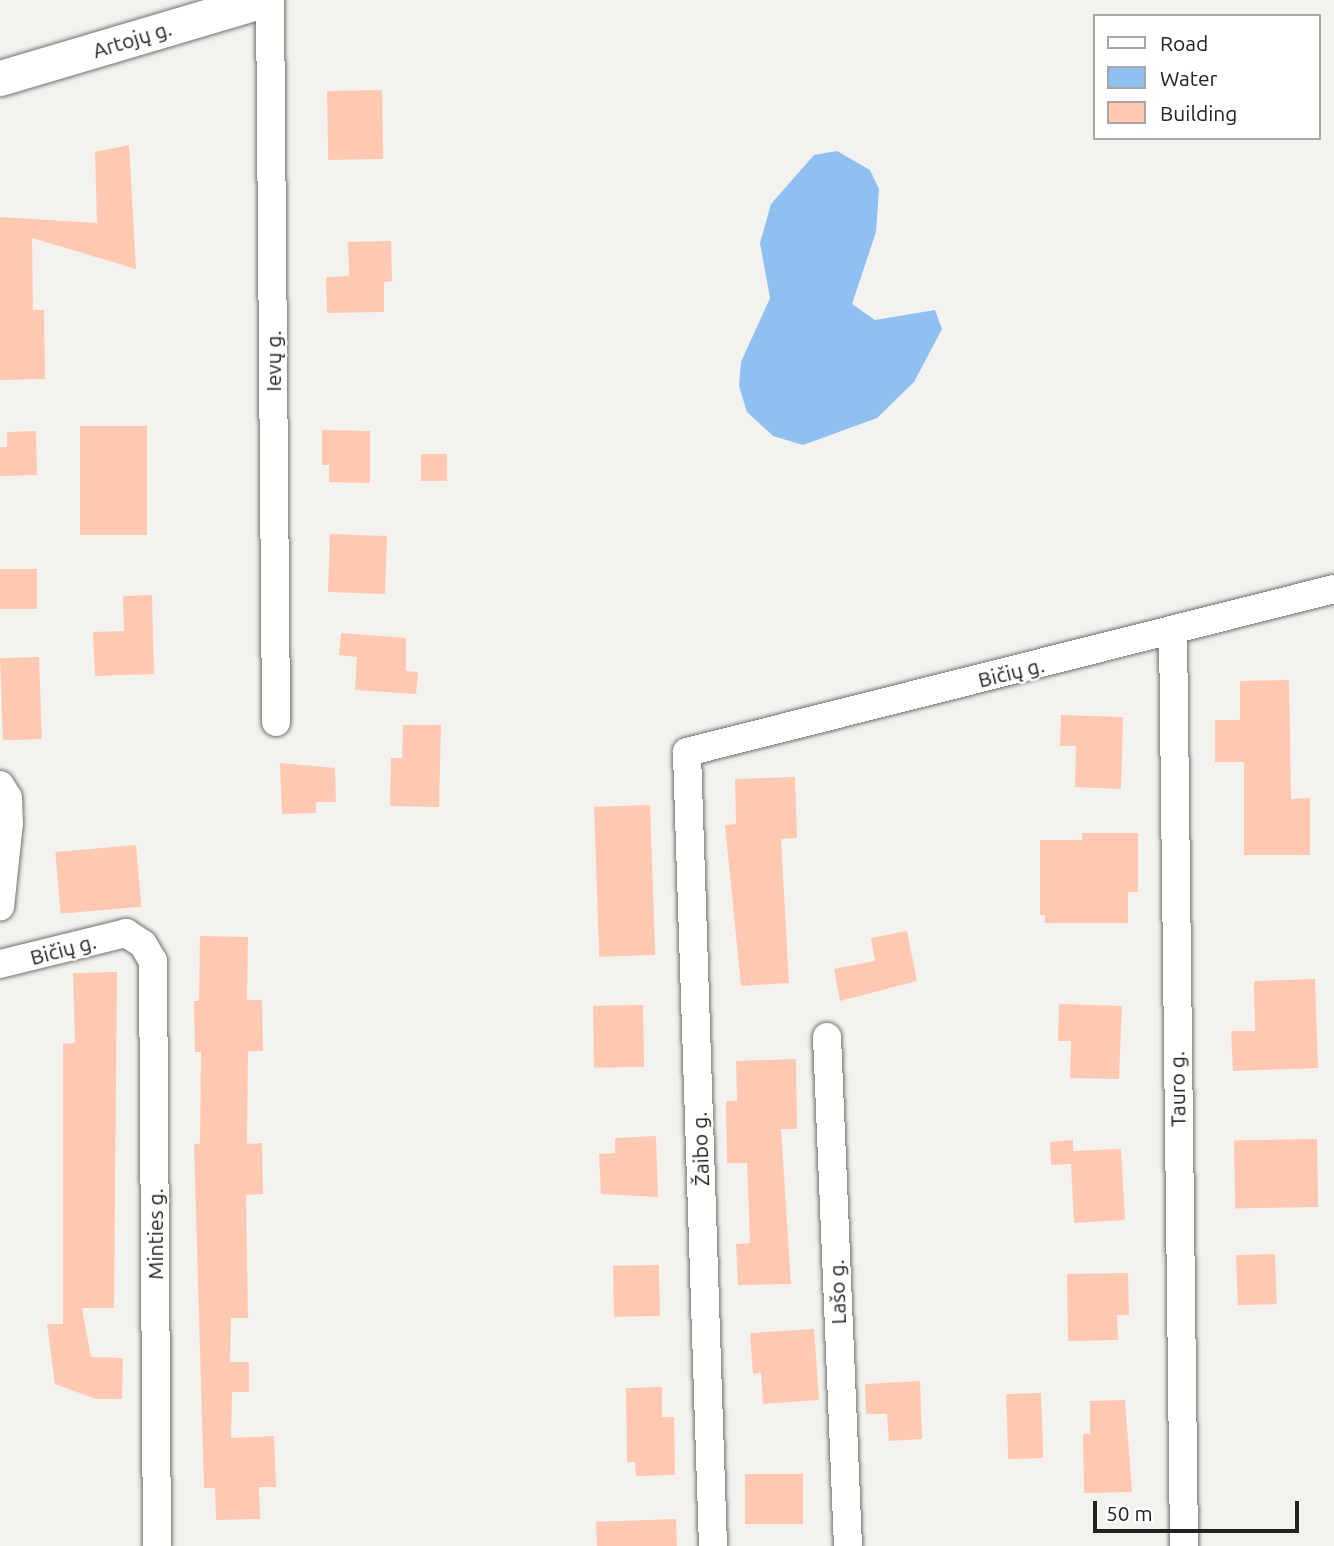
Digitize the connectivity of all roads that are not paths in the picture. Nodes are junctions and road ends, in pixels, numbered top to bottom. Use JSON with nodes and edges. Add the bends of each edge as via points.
{"nodes":[{"id":1,"x":264,"y":0,"type":"edge"},
{"id":2,"x":270,"y":0,"type":"edge"},
{"id":3,"x":0,"y":78,"type":"edge"},
{"id":4,"x":1334,"y":589,"type":"edge"},
{"id":5,"x":1173,"y":631,"type":"junction"},
{"id":6,"x":276,"y":722,"type":"dead end"},
{"id":7,"x":687,"y":752,"type":"joint"},
{"id":8,"x":0,"y":785,"type":"edge"},
{"id":9,"x":0,"y":907,"type":"edge"},
{"id":10,"x":126,"y":933,"type":"joint"},
{"id":11,"x":0,"y":964,"type":"edge"},
{"id":12,"x":827,"y":1037,"type":"dead end"},
{"id":13,"x":157,"y":1546,"type":"edge"},
{"id":14,"x":713,"y":1546,"type":"edge"},
{"id":15,"x":848,"y":1546,"type":"edge"},
{"id":16,"x":1184,"y":1546,"type":"edge"}],
"edges":[{"from":1,"to":3,"type":"main road","name":"Artojų g."},
{"from":2,"to":6,"type":"street","name":"Ievų g."},
{"from":4,"to":5,"type":"street","name":"Bičių g."},
{"from":5,"to":7,"type":"street","name":"Bičių g."},
{"from":5,"to":16,"type":"street","name":"Tauro g."},
{"from":7,"to":14,"type":"street","name":"Žaibo g."},
{"from":8,"to":9,"type":"street","via":[[8,798],[9,823]]},
{"from":10,"to":11,"type":"street","name":"Bičių g."},
{"from":10,"to":13,"type":"street","name":"Minties g.","via":[[143,944],[153,961]]},
{"from":12,"to":15,"type":"street","name":"Lašo g."}]}
